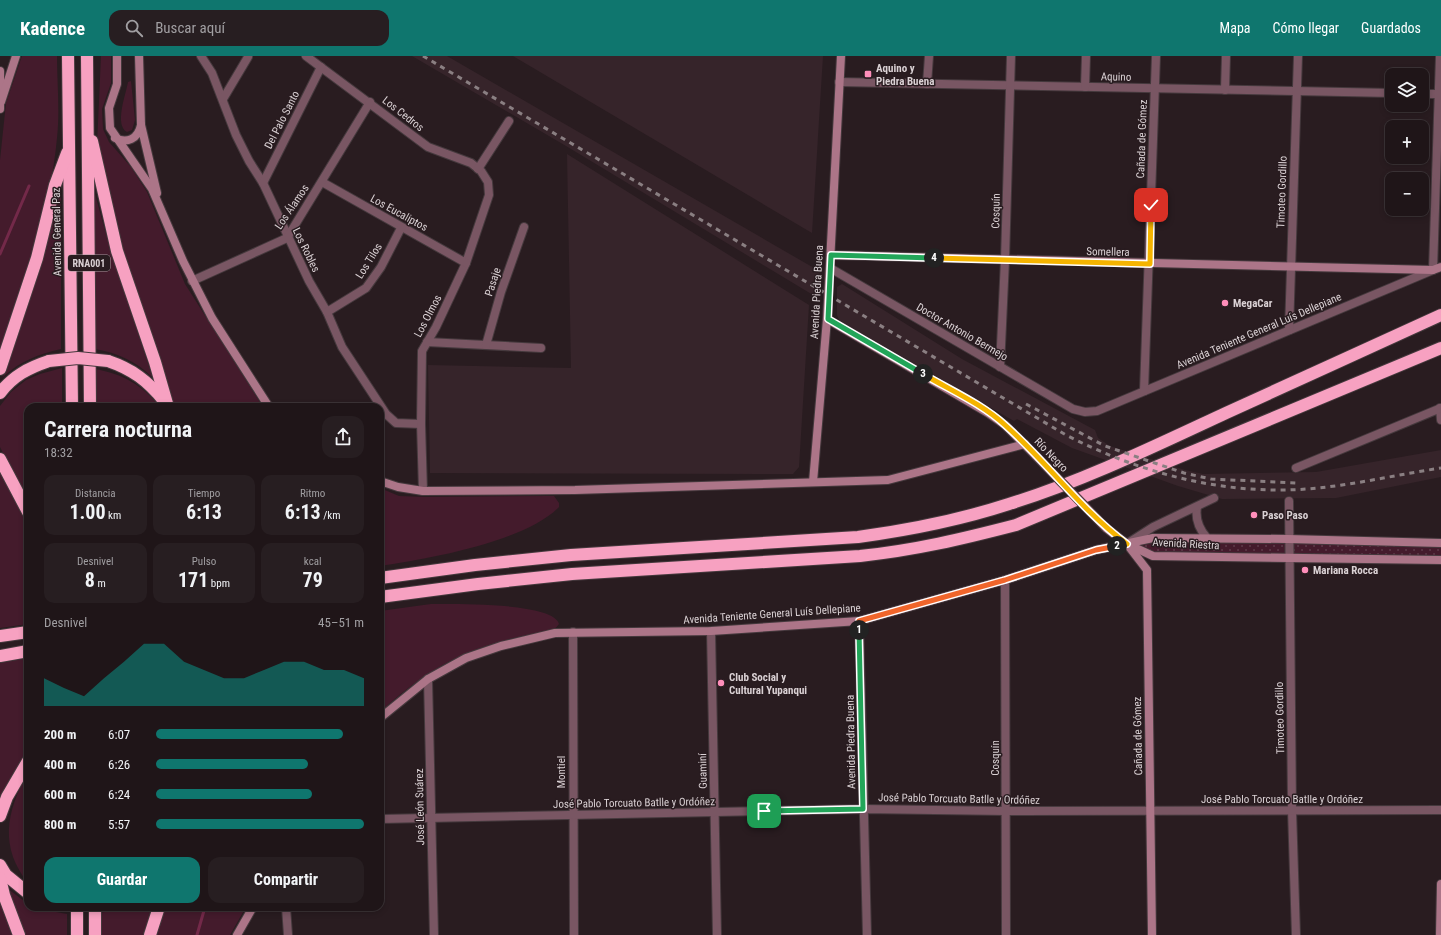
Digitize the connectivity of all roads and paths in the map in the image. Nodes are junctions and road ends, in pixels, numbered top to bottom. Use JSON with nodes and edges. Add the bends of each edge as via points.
{"nodes":[{"id":1,"x":16,"y":56,"type":"edge"},
{"id":2,"x":68,"y":56,"type":"edge"},
{"id":3,"x":87,"y":56,"type":"edge"},
{"id":4,"x":117,"y":56,"type":"edge"},
{"id":5,"x":140,"y":56,"type":"edge"},
{"id":6,"x":201,"y":56,"type":"edge"},
{"id":7,"x":306,"y":56,"type":"edge"},
{"id":8,"x":841,"y":56,"type":"edge"},
{"id":9,"x":929,"y":56,"type":"edge"},
{"id":10,"x":1011,"y":56,"type":"edge"},
{"id":11,"x":1086,"y":56,"type":"edge"},
{"id":12,"x":1156,"y":56,"type":"edge"},
{"id":13,"x":1226,"y":56,"type":"edge"},
{"id":14,"x":1298,"y":56,"type":"edge"},
{"id":15,"x":1440,"y":56,"type":"edge"},
{"id":16,"x":248,"y":57,"type":"dead end"},
{"id":17,"x":321,"y":67,"type":"junction"},
{"id":18,"x":0,"y":71,"type":"edge"},
{"id":19,"x":839,"y":82,"type":"junction"},
{"id":20,"x":927,"y":84,"type":"junction"},
{"id":21,"x":1010,"y":86,"type":"junction"},
{"id":22,"x":1084,"y":87,"type":"junction"},
{"id":23,"x":1155,"y":88,"type":"junction"},
{"id":24,"x":1225,"y":90,"type":"junction"},
{"id":25,"x":1297,"y":91,"type":"junction"},
{"id":26,"x":1385,"y":93,"type":"edge"},
{"id":27,"x":1429,"y":94,"type":"edge"},
{"id":28,"x":1440,"y":94,"type":"edge"},
{"id":29,"x":223,"y":99,"type":"junction"},
{"id":30,"x":370,"y":102,"type":"junction"},
{"id":31,"x":0,"y":105,"type":"edge"},
{"id":32,"x":87,"y":120,"type":"junction"},
{"id":33,"x":509,"y":121,"type":"dead end"},
{"id":34,"x":141,"y":125,"type":"junction"},
{"id":35,"x":115,"y":138,"type":"junction"},
{"id":36,"x":69,"y":147,"type":"junction"},
{"id":37,"x":478,"y":169,"type":"junction"},
{"id":38,"x":322,"y":182,"type":"junction"},
{"id":39,"x":488,"y":182,"type":"joint"},
{"id":40,"x":263,"y":183,"type":"junction"},
{"id":41,"x":160,"y":206,"type":"junction"},
{"id":42,"x":524,"y":227,"type":"dead end"},
{"id":43,"x":401,"y":228,"type":"junction"},
{"id":44,"x":287,"y":238,"type":"junction"},
{"id":45,"x":831,"y":255,"type":"junction"},
{"id":46,"x":1005,"y":260,"type":"junction"},
{"id":47,"x":466,"y":262,"type":"junction"},
{"id":48,"x":1150,"y":264,"type":"junction"},
{"id":49,"x":1290,"y":267,"type":"junction"},
{"id":50,"x":830,"y":268,"type":"junction"},
{"id":51,"x":1437,"y":269,"type":"edge"},
{"id":52,"x":192,"y":281,"type":"junction"},
{"id":53,"x":327,"y":312,"type":"junction"},
{"id":54,"x":1441,"y":315,"type":"edge"},
{"id":55,"x":828,"y":319,"type":"junction"},
{"id":56,"x":1288,"y":330,"type":"junction"},
{"id":57,"x":427,"y":342,"type":"junction"},
{"id":58,"x":486,"y":344,"type":"junction"},
{"id":59,"x":541,"y":348,"type":"dead end"},
{"id":60,"x":1441,"y":348,"type":"edge"},
{"id":61,"x":1000,"y":367,"type":"junction"},
{"id":62,"x":0,"y":369,"type":"edge"},
{"id":63,"x":1144,"y":391,"type":"junction"},
{"id":64,"x":0,"y":393,"type":"edge"},
{"id":65,"x":72,"y":403,"type":"edge"},
{"id":66,"x":90,"y":403,"type":"edge"},
{"id":67,"x":164,"y":403,"type":"edge"},
{"id":68,"x":166,"y":403,"type":"edge"},
{"id":69,"x":266,"y":403,"type":"edge"},
{"id":70,"x":379,"y":403,"type":"edge"},
{"id":71,"x":1441,"y":408,"type":"edge"},
{"id":72,"x":384,"y":411,"type":"edge"},
{"id":73,"x":1085,"y":412,"type":"joint"},
{"id":74,"x":1441,"y":420,"type":"edge"},
{"id":75,"x":421,"y":424,"type":"junction"},
{"id":76,"x":1025,"y":444,"type":"junction"},
{"id":77,"x":0,"y":459,"type":"edge"},
{"id":78,"x":1296,"y":468,"type":"dead end"},
{"id":79,"x":384,"y":482,"type":"edge"},
{"id":80,"x":813,"y":482,"type":"junction"},
{"id":81,"x":424,"y":491,"type":"junction"},
{"id":82,"x":1214,"y":498,"type":"dead end"},
{"id":83,"x":1289,"y":502,"type":"dead end"},
{"id":84,"x":24,"y":504,"type":"edge"},
{"id":85,"x":1197,"y":507,"type":"junction"},
{"id":86,"x":1207,"y":538,"type":"junction"},
{"id":87,"x":1288,"y":539,"type":"junction"},
{"id":88,"x":1441,"y":543,"type":"edge"},
{"id":89,"x":1127,"y":544,"type":"junction"},
{"id":90,"x":1289,"y":558,"type":"junction"},
{"id":91,"x":1441,"y":560,"type":"edge"},
{"id":92,"x":384,"y":577,"type":"edge"},
{"id":93,"x":1005,"y":580,"type":"junction"},
{"id":94,"x":384,"y":596,"type":"edge"},
{"id":95,"x":859,"y":621,"type":"junction"},
{"id":96,"x":711,"y":631,"type":"junction"},
{"id":97,"x":573,"y":632,"type":"junction"},
{"id":98,"x":24,"y":633,"type":"edge"},
{"id":99,"x":0,"y":636,"type":"edge"},
{"id":100,"x":24,"y":652,"type":"edge"},
{"id":101,"x":0,"y":656,"type":"edge"},
{"id":102,"x":428,"y":678,"type":"junction"},
{"id":103,"x":384,"y":715,"type":"edge"},
{"id":104,"x":24,"y":768,"type":"edge"},
{"id":105,"x":863,"y":809,"type":"junction"},
{"id":106,"x":1150,"y":810,"type":"junction"},
{"id":107,"x":1292,"y":810,"type":"junction"},
{"id":108,"x":1441,"y":810,"type":"edge"},
{"id":109,"x":1006,"y":811,"type":"junction"},
{"id":110,"x":715,"y":813,"type":"junction"},
{"id":111,"x":572,"y":815,"type":"junction"},
{"id":112,"x":0,"y":816,"type":"edge"},
{"id":113,"x":384,"y":819,"type":"edge"},
{"id":114,"x":432,"y":819,"type":"junction"},
{"id":115,"x":0,"y":865,"type":"edge"},
{"id":116,"x":0,"y":878,"type":"edge"},
{"id":117,"x":1441,"y":884,"type":"edge"},
{"id":118,"x":24,"y":890,"type":"edge"},
{"id":119,"x":77,"y":911,"type":"edge"},
{"id":120,"x":95,"y":911,"type":"edge"},
{"id":121,"x":158,"y":911,"type":"edge"},
{"id":122,"x":251,"y":911,"type":"edge"},
{"id":123,"x":286,"y":911,"type":"edge"},
{"id":124,"x":19,"y":935,"type":"edge"},
{"id":125,"x":77,"y":935,"type":"edge"},
{"id":126,"x":95,"y":935,"type":"edge"},
{"id":127,"x":150,"y":935,"type":"edge"},
{"id":128,"x":237,"y":935,"type":"edge"},
{"id":129,"x":288,"y":935,"type":"edge"},
{"id":130,"x":434,"y":935,"type":"edge"},
{"id":131,"x":574,"y":935,"type":"edge"},
{"id":132,"x":717,"y":935,"type":"edge"},
{"id":133,"x":867,"y":935,"type":"edge"},
{"id":134,"x":1006,"y":935,"type":"edge"},
{"id":135,"x":1152,"y":935,"type":"edge"},
{"id":136,"x":1296,"y":935,"type":"edge"},
{"id":137,"x":1440,"y":935,"type":"edge"}],
"edges":[{"from":1,"to":31,"type":"street"},
{"from":2,"to":36,"type":"highway","name":"Avenida General Paz","number":"RNA001"},
{"from":3,"to":32,"type":"highway","number":"RNA001"},
{"from":4,"to":35,"type":"street","via":[[117,84],[108,118]]},
{"from":5,"to":34,"type":"street"},
{"from":6,"to":29,"type":"street","name":"Los Robles","via":[[212,73]]},
{"from":7,"to":17,"type":"street","name":"Los Cedros"},
{"from":8,"to":19,"type":"street","name":"Avenida Piedra Buena"},
{"from":9,"to":20,"type":"street"},
{"from":10,"to":21,"type":"street","name":"Cosquín"},
{"from":11,"to":22,"type":"street"},
{"from":12,"to":23,"type":"street","name":"Cañada de Gómez"},
{"from":13,"to":24,"type":"street"},
{"from":14,"to":25,"type":"street","name":"Timoteo Gordillo"},
{"from":15,"to":28,"type":"street"},
{"from":16,"to":29,"type":"street"},
{"from":17,"to":30,"type":"street","name":"Los Cedros"},
{"from":17,"to":40,"type":"street","name":"Del Palo Santo"},
{"from":18,"to":31,"type":"street"},
{"from":19,"to":20,"type":"street","name":"Aquino"},
{"from":19,"to":45,"type":"street","name":"Avenida Piedra Buena"},
{"from":20,"to":21,"type":"street","name":"Aquino"},
{"from":21,"to":22,"type":"street","name":"Aquino"},
{"from":21,"to":46,"type":"street","name":"Cosquín"},
{"from":22,"to":23,"type":"street","name":"Aquino"},
{"from":23,"to":24,"type":"street","name":"Aquino"},
{"from":23,"to":48,"type":"street","name":"Cañada de Gómez"},
{"from":24,"to":25,"type":"street","name":"Aquino"},
{"from":25,"to":26,"type":"street","name":"Aquino"},
{"from":25,"to":49,"type":"street","name":"Timoteo Gordillo"},
{"from":27,"to":28,"type":"street"},
{"from":28,"to":51,"type":"street"},
{"from":29,"to":40,"type":"street","name":"Los Robles","via":[[236,135]]},
{"from":30,"to":37,"type":"street","name":"Los Cedros","via":[[428,147],[471,163]]},
{"from":30,"to":38,"type":"street","name":"Los Álamos"},
{"from":32,"to":66,"type":"highway","number":"RNA001"},
{"from":32,"to":68,"type":"highway","via":[[117,251]]},
{"from":33,"to":37,"type":"street"},
{"from":34,"to":35,"type":"street","via":[[137,136],[132,139]]},
{"from":34,"to":41,"type":"street"},
{"from":35,"to":41,"type":"street","via":[[144,176]]},
{"from":36,"to":62,"type":"highway","via":[[55,185],[37,258]]},
{"from":36,"to":65,"type":"highway","name":"Avenida General Paz","number":"RNA001"},
{"from":37,"to":39,"type":"street","name":"Los Cedros"},
{"from":38,"to":43,"type":"street","name":"Los Eucaliptos"},
{"from":38,"to":44,"type":"street","name":"Los Álamos"},
{"from":39,"to":47,"type":"street","name":"Los Olmos","via":[[489,195]]},
{"from":40,"to":44,"type":"street","name":"Los Robles"},
{"from":41,"to":52,"type":"street"},
{"from":42,"to":58,"type":"street","name":"Pasaje"},
{"from":43,"to":47,"type":"street","name":"Los Eucaliptos"},
{"from":43,"to":53,"type":"street","name":"Los Tilos","via":[[381,267],[366,288]]},
{"from":44,"to":52,"type":"street","name":"Los Álamos"},
{"from":44,"to":53,"type":"street","name":"Los Robles"},
{"from":45,"to":46,"type":"street","name":"Somellera"},
{"from":45,"to":50,"type":"street","name":"Avenida Piedra Buena"},
{"from":46,"to":48,"type":"street","name":"Somellera"},
{"from":46,"to":61,"type":"street","name":"Cosquín"},
{"from":47,"to":57,"type":"street","name":"Los Olmos"},
{"from":48,"to":49,"type":"street","name":"Somellera"},
{"from":48,"to":63,"type":"street","name":"Cañada de Gómez"},
{"from":49,"to":51,"type":"street","name":"Somellera"},
{"from":49,"to":56,"type":"street","name":"Timoteo Gordillo"},
{"from":50,"to":55,"type":"street","name":"Avenida Piedra Buena"},
{"from":50,"to":61,"type":"street","name":"Doctor Antonio Bermejo"},
{"from":51,"to":56,"type":"street","name":"Avenida Teniente General Luís Dellepiane"},
{"from":52,"to":69,"type":"street","via":[[212,318]]},
{"from":53,"to":70,"type":"street","name":"Los Robles","via":[[342,347]]},
{"from":54,"to":92,"type":"highway","via":[[1081,478],[1009,504],[942,523],[858,537],[570,555]]},
{"from":55,"to":76,"type":"street","name":"Río Negro","via":[[988,412]]},
{"from":55,"to":80,"type":"street","name":"Avenida Piedra Buena"},
{"from":56,"to":63,"type":"street","name":"Avenida Teniente General Luís Dellepiane"},
{"from":57,"to":58,"type":"street"},
{"from":57,"to":75,"type":"street","name":"Los Olmos","via":[[421,360]]},
{"from":58,"to":59,"type":"street"},
{"from":60,"to":94,"type":"highway","via":[[1016,525],[949,543],[902,552],[860,556],[572,574]]},
{"from":61,"to":73,"type":"street","name":"Doctor Antonio Bermejo","via":[[1073,409]]},
{"from":63,"to":73,"type":"street","name":"Avenida Teniente General Luís Dellepiane","via":[[1097,411]]},
{"from":64,"to":67,"type":"highway","bridge":true,"via":[[21,372],[49,361],[78,358],[108,361],[123,366],[141,376]]},
{"from":71,"to":74,"type":"street"},
{"from":71,"to":78,"type":"street"},
{"from":72,"to":75,"type":"street","name":"Los Robles","via":[[396,423]]},
{"from":75,"to":81,"type":"street","name":"Los Olmos"},
{"from":76,"to":80,"type":"street","via":[[888,480]]},
{"from":76,"to":89,"type":"street","name":"Río Negro","bridge":true,"via":[[1106,528]]},
{"from":77,"to":84,"type":"highway"},
{"from":79,"to":81,"type":"street"},
{"from":80,"to":81,"type":"street","via":[[575,490]]},
{"from":82,"to":85,"type":"street","name":"Avenida Teniente General Luís Dellepiane"},
{"from":83,"to":87,"type":"street","name":"Timoteo Gordillo"},
{"from":85,"to":86,"type":"street","via":[[1199,527]]},
{"from":85,"to":89,"type":"street","name":"Avenida Teniente General Luís Dellepiane","via":[[1153,527]]},
{"from":86,"to":87,"type":"street","name":"Avenida Riestra"},
{"from":86,"to":89,"type":"street","name":"Avenida Riestra","via":[[1153,538]]},
{"from":87,"to":88,"type":"street","name":"Avenida Riestra"},
{"from":87,"to":90,"type":"street","name":"Timoteo Gordillo"},
{"from":89,"to":90,"type":"street","name":"Avenida Riestra","via":[[1152,556]]},
{"from":89,"to":93,"type":"street","name":"Avenida Teniente General Luís Dellepiane","via":[[1096,550]]},
{"from":89,"to":106,"type":"street","name":"Cañada de Gómez","via":[[1147,570]]},
{"from":90,"to":91,"type":"street","name":"Avenida Riestra"},
{"from":90,"to":107,"type":"street","name":"Timoteo Gordillo"},
{"from":93,"to":95,"type":"street","name":"Avenida Teniente General Luís Dellepiane"},
{"from":93,"to":109,"type":"street","name":"Cosquín"},
{"from":95,"to":96,"type":"street","name":"Avenida Teniente General Luís Dellepiane"},
{"from":95,"to":105,"type":"street","name":"Avenida Piedra Buena"},
{"from":96,"to":97,"type":"street","name":"Avenida Teniente General Luís Dellepiane"},
{"from":96,"to":110,"type":"street","name":"Guaminí"},
{"from":97,"to":102,"type":"street","name":"Avenida Teniente General Luís Dellepiane","via":[[534,637],[501,646],[466,658]]},
{"from":97,"to":111,"type":"street","name":"Montiel"},
{"from":98,"to":99,"type":"highway"},
{"from":100,"to":101,"type":"highway"},
{"from":102,"to":103,"type":"street","name":"Avenida Teniente General Luís Dellepiane"},
{"from":102,"to":114,"type":"street","name":"José León Suárez"},
{"from":104,"to":112,"type":"highway","via":[[7,797]]},
{"from":105,"to":109,"type":"street","name":"José Pablo Torcuato Batlle y Ordóñez"},
{"from":105,"to":110,"type":"street","name":"José Pablo Torcuato Batlle y Ordóñez"},
{"from":105,"to":133,"type":"street","name":"Avenida Piedra Buena"},
{"from":106,"to":107,"type":"street","name":"José Pablo Torcuato Batlle y Ordóñez"},
{"from":106,"to":109,"type":"street","name":"José Pablo Torcuato Batlle y Ordóñez"},
{"from":106,"to":135,"type":"street","name":"Cañada de Gómez"},
{"from":107,"to":108,"type":"street","name":"José Pablo Torcuato Batlle y Ordóñez"},
{"from":107,"to":136,"type":"street","name":"Timoteo Gordillo"},
{"from":109,"to":134,"type":"street","name":"Cosquín"},
{"from":110,"to":111,"type":"street","name":"José Pablo Torcuato Batlle y Ordóñez"},
{"from":110,"to":132,"type":"street","name":"Guaminí"},
{"from":111,"to":114,"type":"street","name":"José Pablo Torcuato Batlle y Ordóñez"},
{"from":111,"to":131,"type":"street","name":"Montiel"},
{"from":113,"to":114,"type":"street","name":"José Pablo Torcuato Batlle y Ordóñez"},
{"from":114,"to":130,"type":"street","name":"José León Suárez"},
{"from":115,"to":118,"type":"highway","via":[[6,875]]},
{"from":116,"to":124,"type":"highway"},
{"from":117,"to":137,"type":"street"},
{"from":119,"to":125,"type":"highway"},
{"from":120,"to":126,"type":"highway"},
{"from":121,"to":127,"type":"highway"},
{"from":122,"to":128,"type":"street"},
{"from":123,"to":129,"type":"street"}]}
